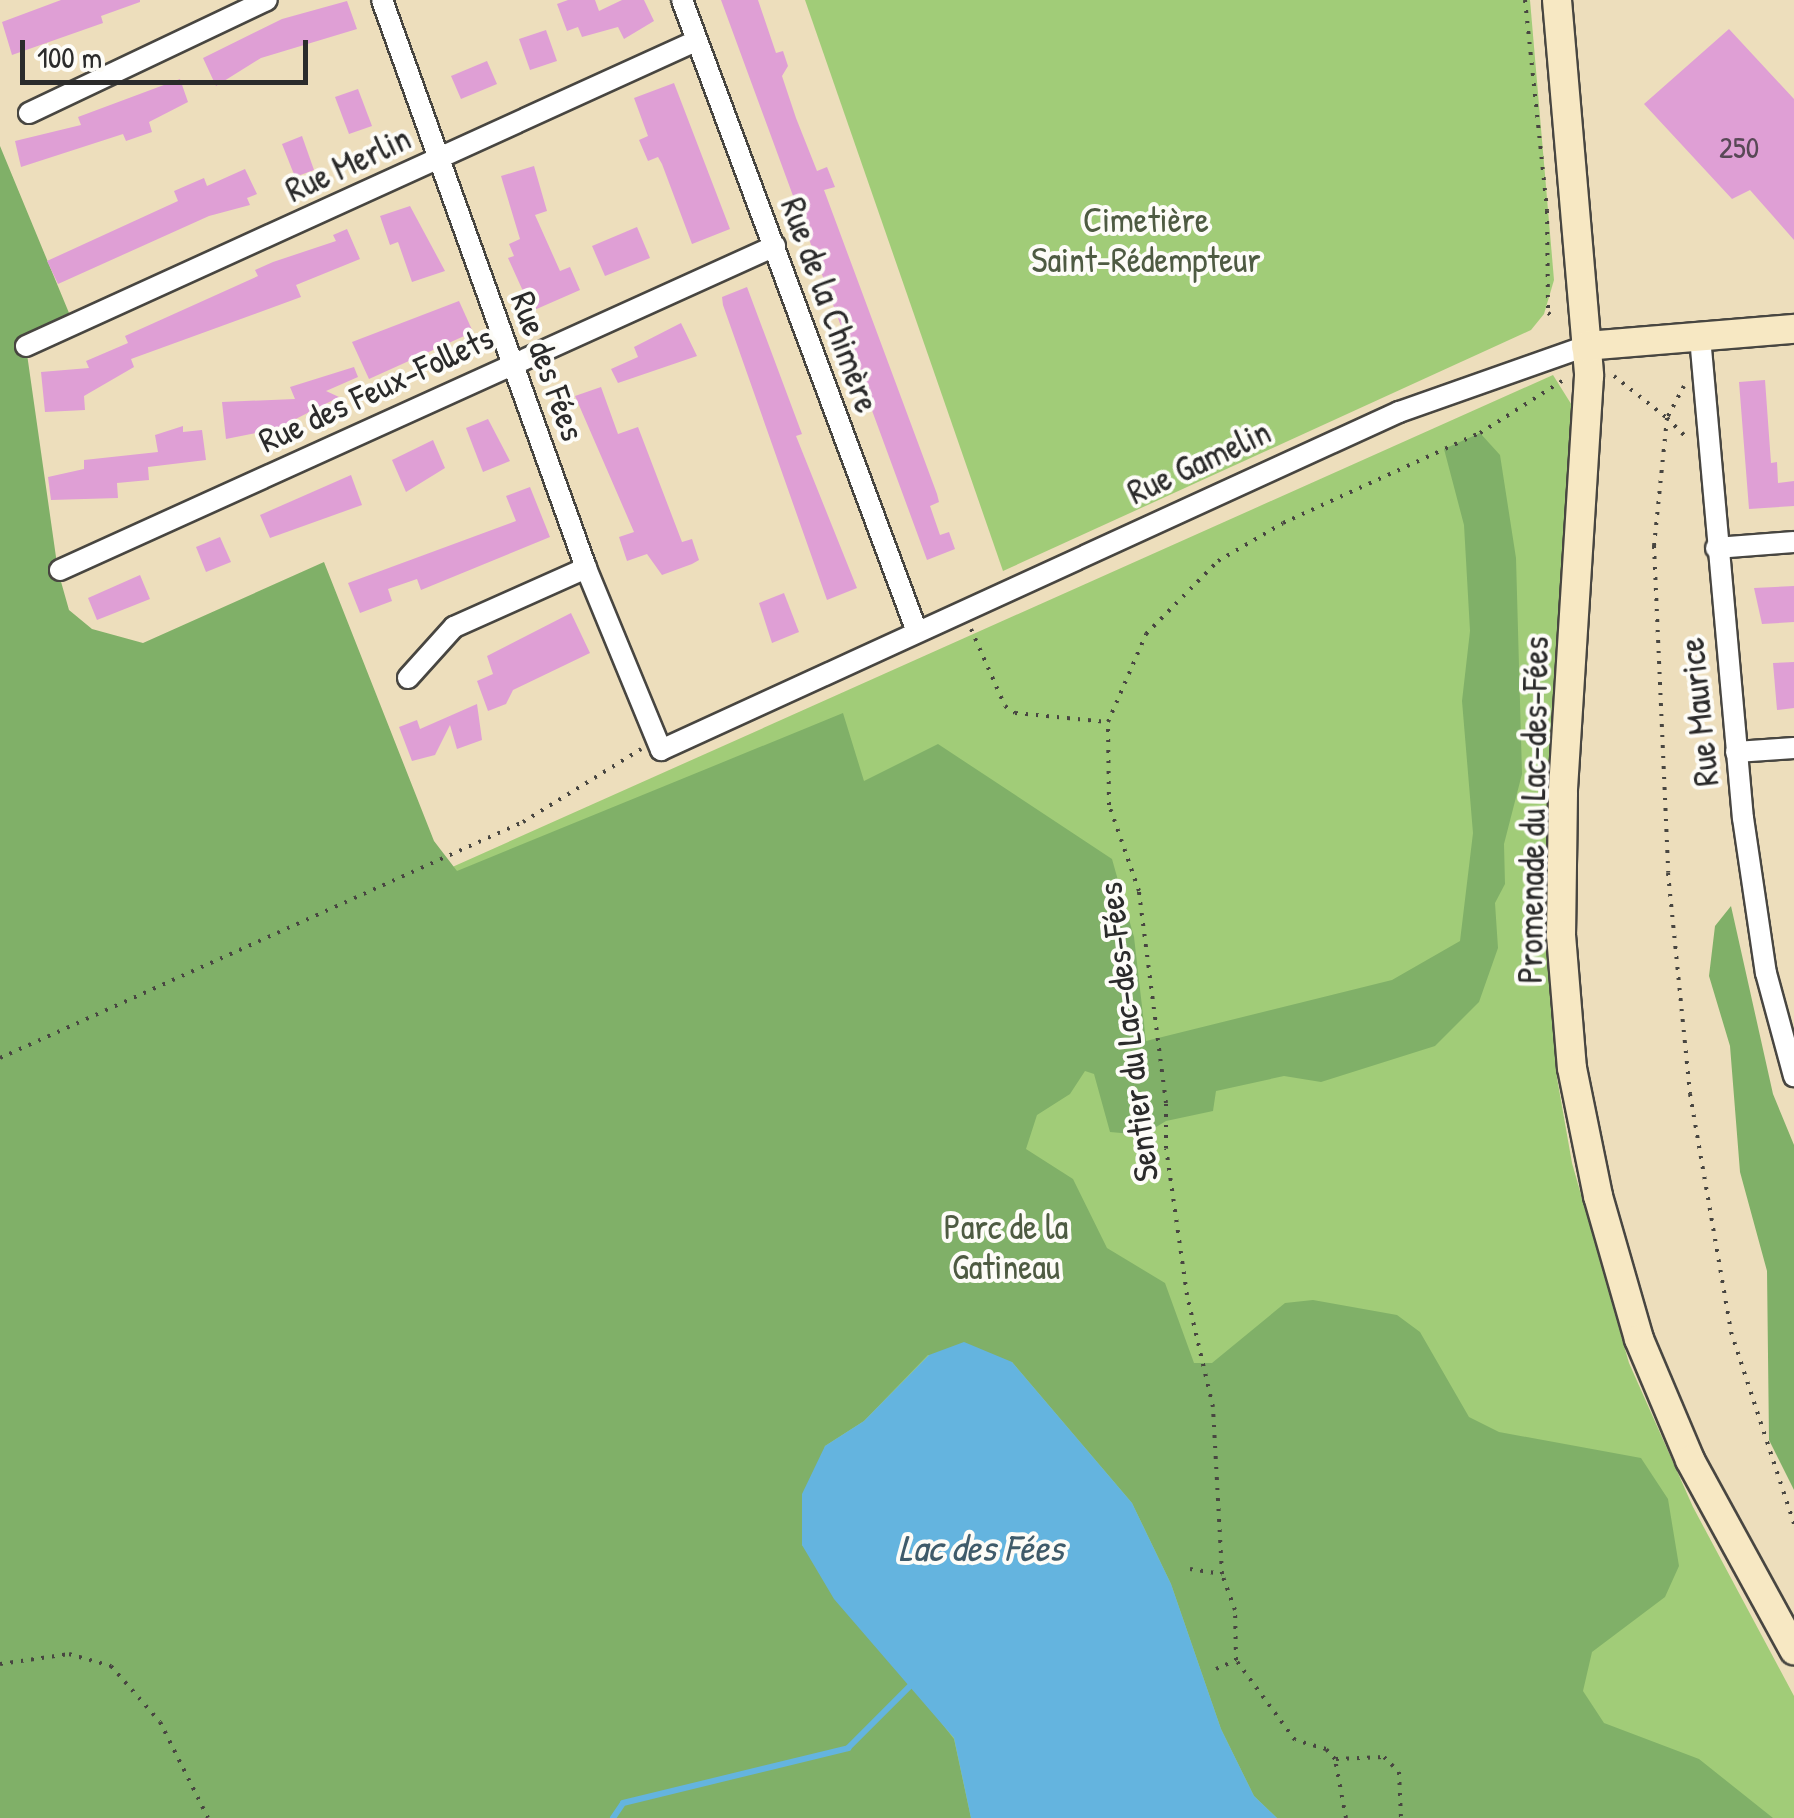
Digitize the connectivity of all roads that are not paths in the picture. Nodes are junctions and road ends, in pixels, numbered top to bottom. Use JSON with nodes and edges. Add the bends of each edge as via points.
{"nodes":[{"id":1,"x":267,"y":0,"type":"edge"},
{"id":2,"x":382,"y":0,"type":"edge"},
{"id":3,"x":682,"y":0,"type":"edge"},
{"id":4,"x":1557,"y":0,"type":"edge"},
{"id":5,"x":696,"y":41,"type":"junction"},
{"id":6,"x":29,"y":114,"type":"dead end"},
{"id":7,"x":439,"y":158,"type":"junction"},
{"id":8,"x":775,"y":246,"type":"junction"},
{"id":9,"x":1794,"y":329,"type":"edge"},
{"id":10,"x":1700,"y":337,"type":"junction"},
{"id":11,"x":26,"y":346,"type":"dead end"},
{"id":12,"x":1586,"y":346,"type":"junction"},
{"id":13,"x":512,"y":362,"type":"junction"},
{"id":14,"x":1794,"y":542,"type":"edge"},
{"id":15,"x":1716,"y":548,"type":"junction"},
{"id":16,"x":586,"y":568,"type":"junction"},
{"id":17,"x":60,"y":570,"type":"dead end"},
{"id":18,"x":917,"y":632,"type":"junction"},
{"id":19,"x":408,"y":678,"type":"dead end"},
{"id":20,"x":1794,"y":748,"type":"edge"},
{"id":21,"x":661,"y":750,"type":"joint"},
{"id":22,"x":1736,"y":752,"type":"junction"},
{"id":23,"x":1794,"y":1076,"type":"edge"},
{"id":24,"x":1794,"y":1650,"type":"edge"}],
"edges":[{"from":1,"to":6,"type":"street"},
{"from":2,"to":7,"type":"street","name":"Rue des Fées"},
{"from":3,"to":5,"type":"street","name":"Rue de la Chimère"},
{"from":4,"to":12,"type":"street","name":"Promenade du Lac-des-Fées"},
{"from":5,"to":7,"type":"street","name":"Rue Merlin"},
{"from":5,"to":8,"type":"street","name":"Rue de la Chimère"},
{"from":7,"to":11,"type":"street","name":"Rue Merlin"},
{"from":7,"to":13,"type":"street","name":"Rue des Fées"},
{"from":8,"to":13,"type":"street","name":"Rue des Feux-Follets"},
{"from":8,"to":18,"type":"street","name":"Rue de la Chimère"},
{"from":9,"to":10,"type":"street","name":"Rue Gamelin"},
{"from":10,"to":12,"type":"street","name":"Rue Gamelin"},
{"from":10,"to":15,"type":"street","name":"Rue Maurice"},
{"from":12,"to":18,"type":"street","name":"Rue Gamelin","via":[[1399,412]]},
{"from":12,"to":24,"type":"street","name":"Promenade du Lac-des-Fées","via":[[1563,793],[1561,935],[1572,1068],[1598,1196],[1639,1340],[1690,1460]]},
{"from":13,"to":16,"type":"street","name":"Rue des Fées"},
{"from":13,"to":17,"type":"street","name":"Rue des Feux-Follets"},
{"from":14,"to":15,"type":"street"},
{"from":15,"to":22,"type":"street","name":"Rue Maurice"},
{"from":16,"to":19,"type":"street","via":[[454,627]]},
{"from":16,"to":21,"type":"street","name":"Rue des Fées"},
{"from":18,"to":21,"type":"street","name":"Rue Gamelin"},
{"from":20,"to":22,"type":"street"},
{"from":22,"to":23,"type":"street","name":"Rue Maurice","via":[[1757,924]]}]}
